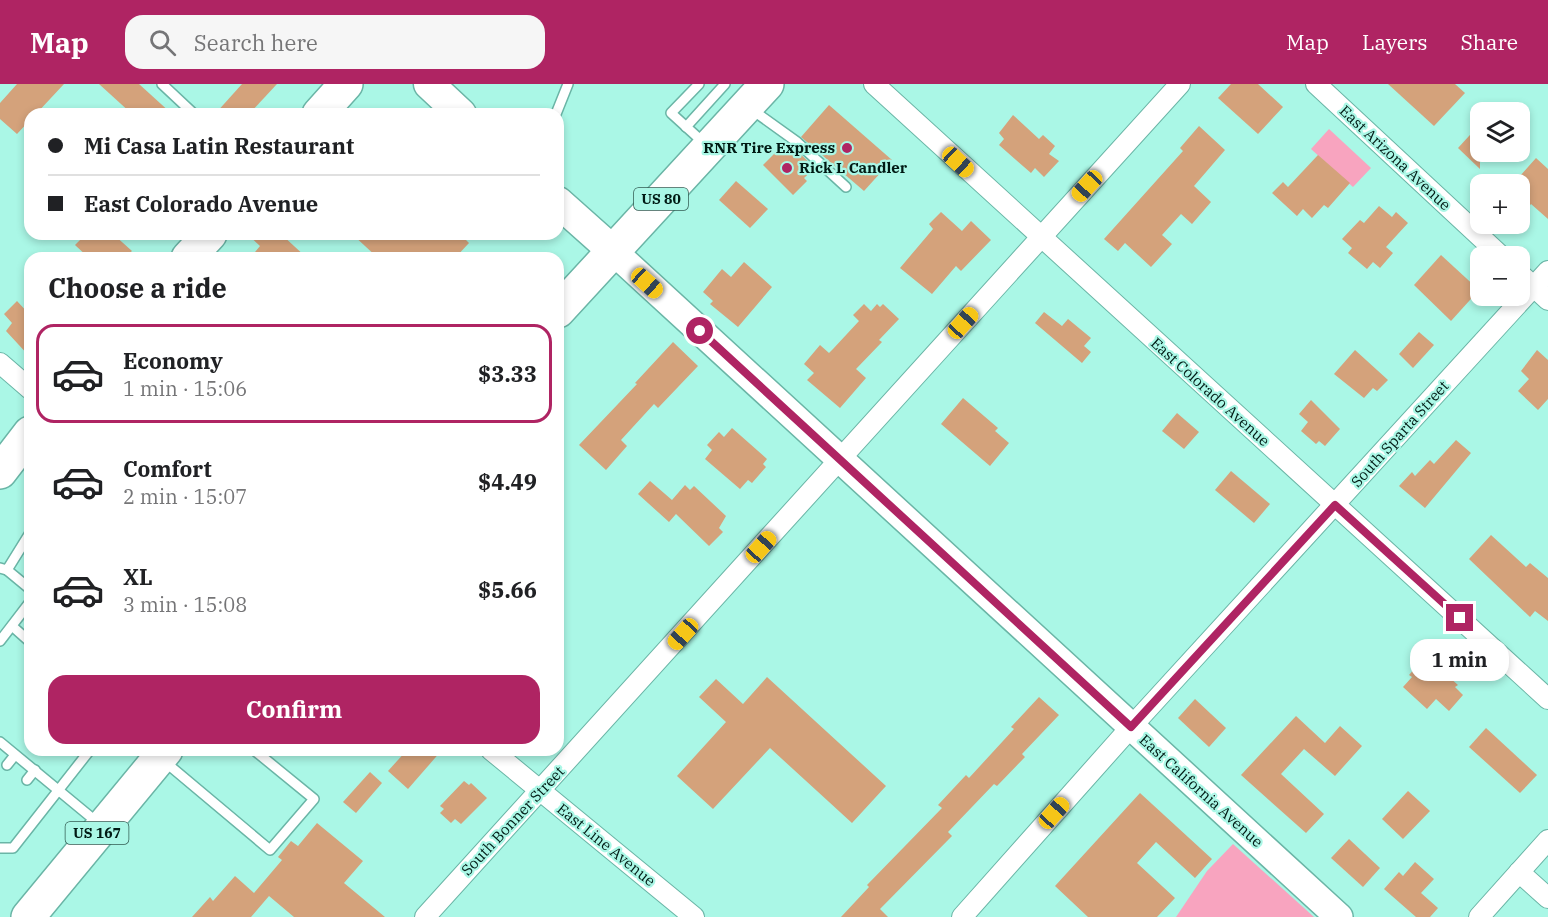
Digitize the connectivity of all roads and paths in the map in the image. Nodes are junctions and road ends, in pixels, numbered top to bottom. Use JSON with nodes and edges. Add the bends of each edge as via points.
{"nodes":[{"id":1,"x":162,"y":84,"type":"edge"},
{"id":2,"x":346,"y":84,"type":"edge"},
{"id":3,"x":429,"y":84,"type":"edge"},
{"id":4,"x":568,"y":84,"type":"edge"},
{"id":5,"x":699,"y":84,"type":"edge"},
{"id":6,"x":874,"y":84,"type":"edge"},
{"id":7,"x":1180,"y":84,"type":"edge"},
{"id":8,"x":1316,"y":84,"type":"edge"},
{"id":9,"x":746,"y":91,"type":"edge"},
{"id":10,"x":188,"y":108,"type":"edge"},
{"id":11,"x":324,"y":108,"type":"edge"},
{"id":12,"x":455,"y":108,"type":"edge"},
{"id":13,"x":558,"y":108,"type":"edge"},
{"id":14,"x":697,"y":137,"type":"junction"},
{"id":15,"x":846,"y":187,"type":"dead end"},
{"id":16,"x":564,"y":207,"type":"edge"},
{"id":17,"x":1040,"y":237,"type":"junction"},
{"id":18,"x":204,"y":240,"type":"edge"},
{"id":19,"x":1490,"y":246,"type":"edge"},
{"id":20,"x":613,"y":251,"type":"junction"},
{"id":21,"x":194,"y":252,"type":"edge"},
{"id":22,"x":1548,"y":271,"type":"edge"},
{"id":23,"x":1534,"y":287,"type":"edge"},
{"id":24,"x":564,"y":304,"type":"edge"},
{"id":25,"x":0,"y":363,"type":"edge"},
{"id":26,"x":24,"y":384,"type":"edge"},
{"id":27,"x":24,"y":441,"type":"edge"},
{"id":28,"x":840,"y":459,"type":"junction"},
{"id":29,"x":0,"y":472,"type":"edge"},
{"id":30,"x":1335,"y":505,"type":"junction"},
{"id":31,"x":24,"y":543,"type":"edge"},
{"id":32,"x":3,"y":569,"type":"edge"},
{"id":33,"x":24,"y":585,"type":"edge"},
{"id":34,"x":24,"y":610,"type":"edge"},
{"id":35,"x":12,"y":626,"type":"junction"},
{"id":36,"x":24,"y":637,"type":"edge"},
{"id":37,"x":0,"y":641,"type":"edge"},
{"id":38,"x":1548,"y":699,"type":"edge"},
{"id":39,"x":1131,"y":727,"type":"junction"},
{"id":40,"x":0,"y":742,"type":"edge"},
{"id":41,"x":15,"y":755,"type":"junction"},
{"id":42,"x":85,"y":756,"type":"edge"},
{"id":43,"x":161,"y":756,"type":"edge"},
{"id":44,"x":165,"y":756,"type":"edge"},
{"id":45,"x":261,"y":756,"type":"edge"},
{"id":46,"x":498,"y":756,"type":"edge"},
{"id":47,"x":6,"y":765,"type":"dead end"},
{"id":48,"x":35,"y":770,"type":"junction"},
{"id":49,"x":27,"y":780,"type":"dead end"},
{"id":50,"x":58,"y":791,"type":"junction"},
{"id":51,"x":541,"y":792,"type":"junction"},
{"id":52,"x":103,"y":827,"type":"junction"},
{"id":53,"x":1548,"y":840,"type":"edge"},
{"id":54,"x":0,"y":848,"type":"edge"},
{"id":55,"x":1519,"y":872,"type":"junction"},
{"id":56,"x":1548,"y":898,"type":"edge"},
{"id":57,"x":28,"y":917,"type":"edge"},
{"id":58,"x":425,"y":917,"type":"edge"},
{"id":59,"x":694,"y":917,"type":"edge"},
{"id":60,"x":962,"y":917,"type":"edge"},
{"id":61,"x":1339,"y":917,"type":"edge"},
{"id":62,"x":1479,"y":917,"type":"edge"}],
"edges":[{"from":1,"to":10,"type":"lane"},
{"from":2,"to":11,"type":"highway"},
{"from":3,"to":12,"type":"main road"},
{"from":4,"to":13,"type":"lane"},
{"from":5,"to":14,"type":"lane","via":[[671,113]]},
{"from":6,"to":17,"type":"street","name":"East Colorado Avenue"},
{"from":7,"to":17,"type":"street","name":"South Bonner Street"},
{"from":8,"to":19,"type":"street","name":"East Arizona Avenue"},
{"from":9,"to":14,"type":"highway","number":"US 80"},
{"from":9,"to":15,"type":"lane"},
{"from":14,"to":20,"type":"highway","number":"US 80"},
{"from":16,"to":20,"type":"main road"},
{"from":17,"to":28,"type":"street","name":"South Bonner Street"},
{"from":17,"to":30,"type":"street","name":"East Colorado Avenue"},
{"from":18,"to":21,"type":"highway"},
{"from":20,"to":24,"type":"highway"},
{"from":20,"to":28,"type":"main road","name":"East California Avenue"},
{"from":22,"to":23,"type":"street","name":"South Sparta Street"},
{"from":23,"to":30,"type":"street","name":"South Sparta Street"},
{"from":25,"to":26,"type":"street"},
{"from":27,"to":29,"type":"highway"},
{"from":28,"to":39,"type":"main road","name":"East California Avenue"},
{"from":28,"to":51,"type":"street","name":"South Bonner Street"},
{"from":30,"to":38,"type":"street","name":"East Colorado Avenue"},
{"from":30,"to":39,"type":"street","name":"South Sparta Street"},
{"from":31,"to":32,"type":"lane"},
{"from":32,"to":33,"type":"lane"},
{"from":34,"to":35,"type":"lane"},
{"from":35,"to":36,"type":"lane"},
{"from":35,"to":37,"type":"lane"},
{"from":39,"to":60,"type":"street","name":"South Sparta Street"},
{"from":39,"to":61,"type":"main road","name":"East California Avenue"},
{"from":40,"to":41,"type":"lane"},
{"from":41,"to":47,"type":"lane"},
{"from":41,"to":48,"type":"lane"},
{"from":42,"to":50,"type":"lane"},
{"from":43,"to":52,"type":"highway","number":"US 167"},
{"from":44,"to":45,"type":"lane","via":[[270,850],[314,799]]},
{"from":46,"to":51,"type":"street","name":"East Line Avenue"},
{"from":48,"to":49,"type":"lane"},
{"from":48,"to":50,"type":"lane"},
{"from":50,"to":52,"type":"lane"},
{"from":50,"to":54,"type":"lane","via":[[13,848]]},
{"from":51,"to":58,"type":"street","name":"South Bonner Street"},
{"from":51,"to":59,"type":"street","name":"East Line Avenue"},
{"from":52,"to":57,"type":"highway","number":"US 167"},
{"from":53,"to":55,"type":"street"},
{"from":55,"to":56,"type":"street"},
{"from":55,"to":62,"type":"street"}]}
